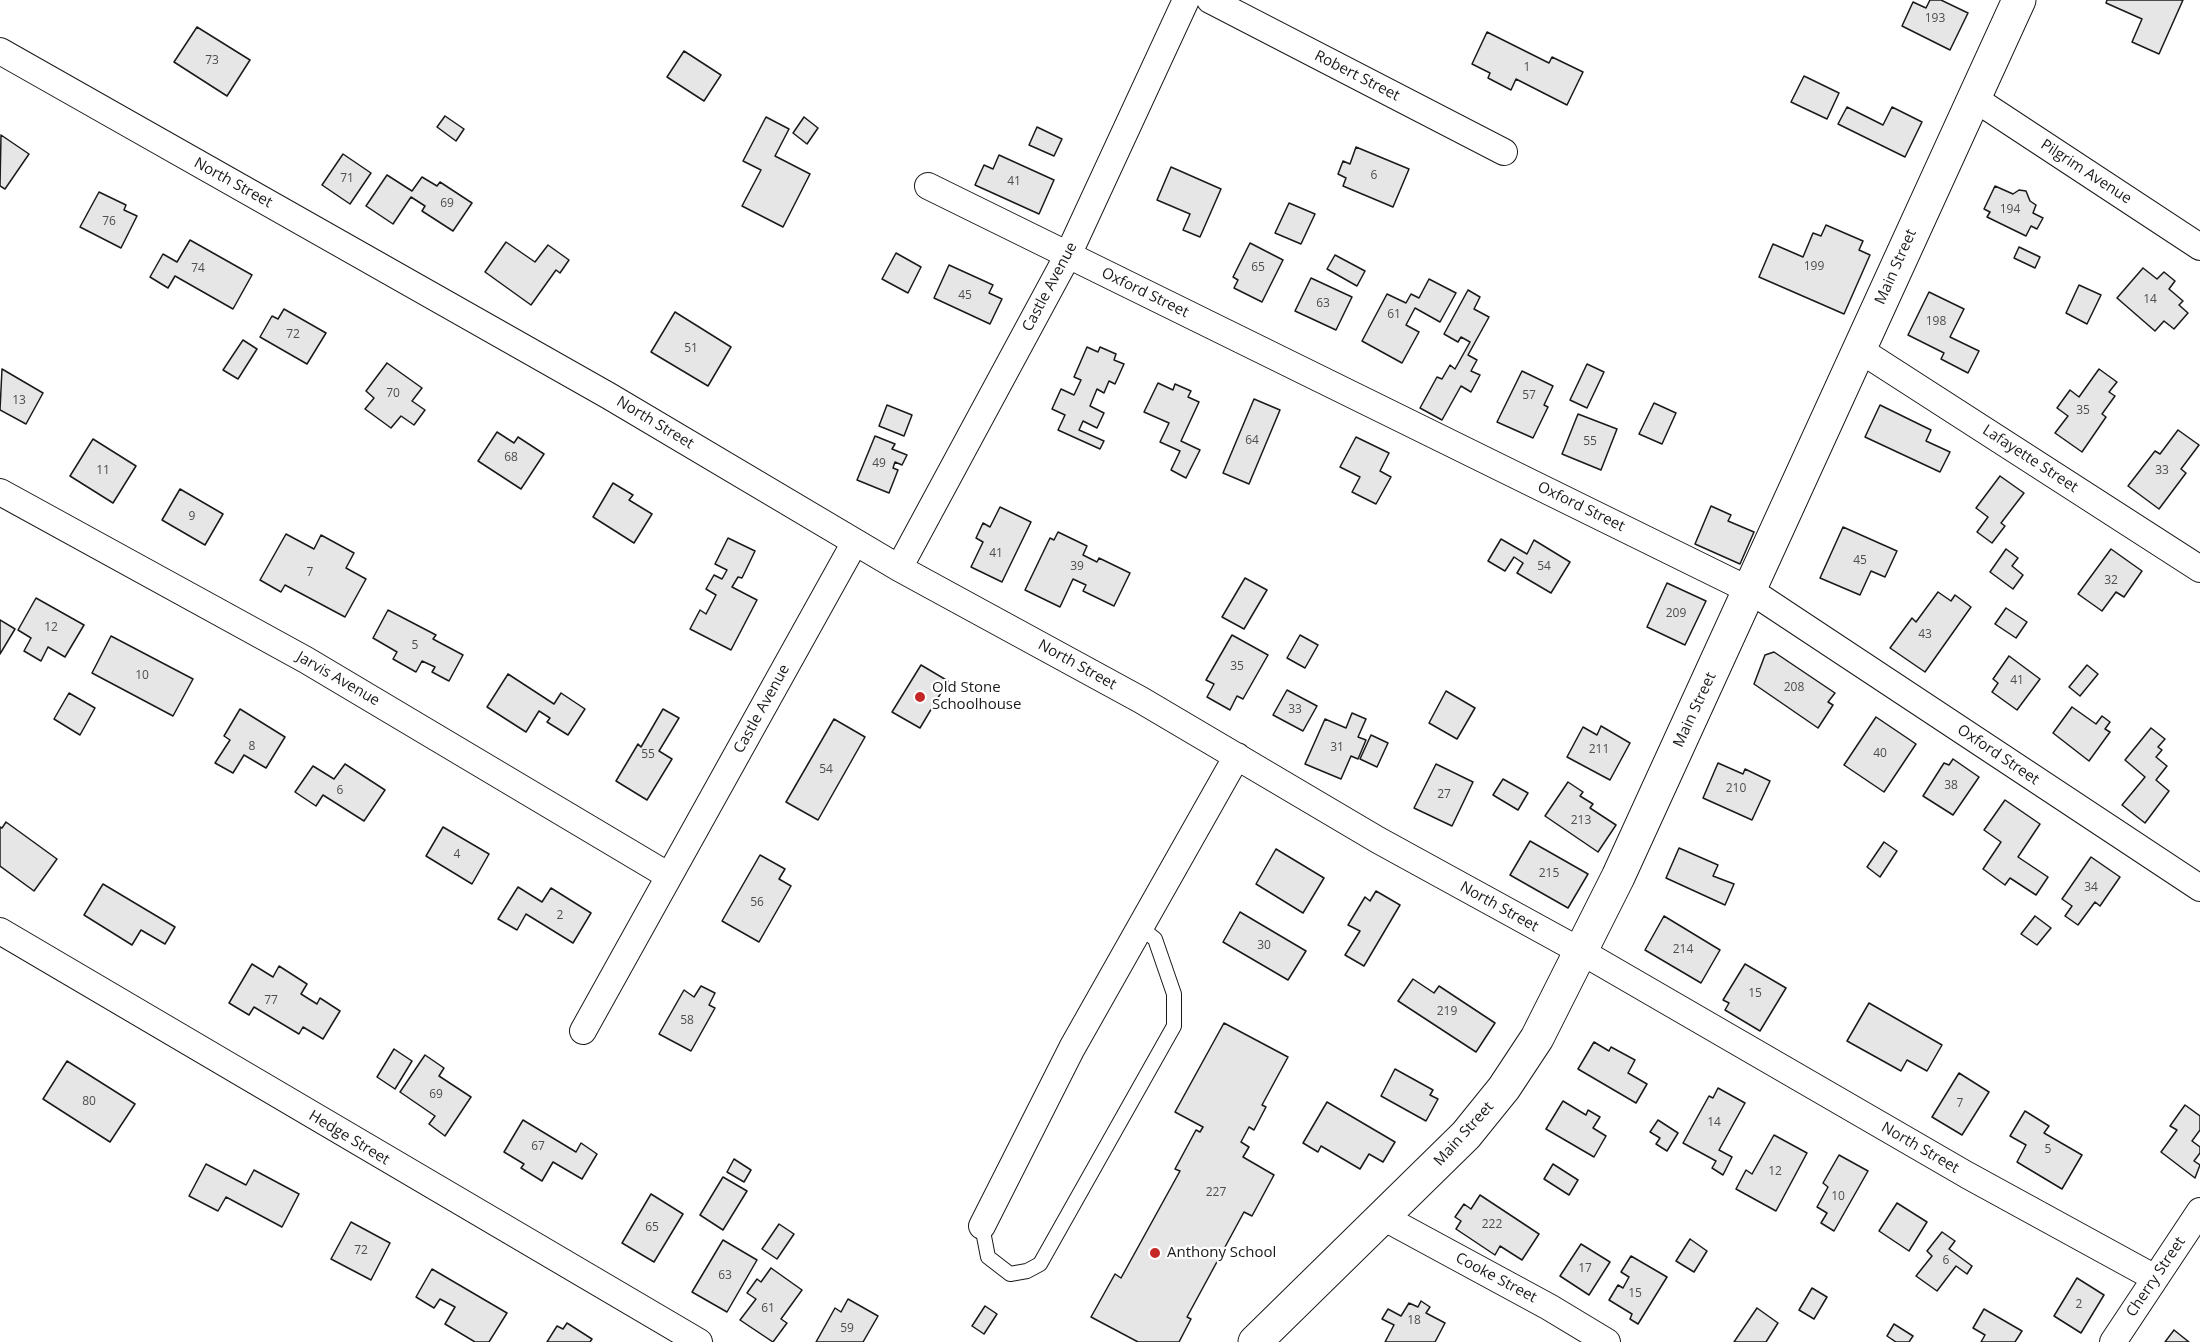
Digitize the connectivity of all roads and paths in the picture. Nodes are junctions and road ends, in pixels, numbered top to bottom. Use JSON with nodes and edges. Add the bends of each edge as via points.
{"nodes":[{"id":1,"x":1186,"y":0,"type":"edge"},
{"id":2,"x":1210,"y":0,"type":"edge"},
{"id":3,"x":2019,"y":0,"type":"edge"},
{"id":4,"x":0,"y":51,"type":"edge"},
{"id":5,"x":1972,"y":97,"type":"junction"},
{"id":6,"x":1504,"y":152,"type":"dead end"},
{"id":7,"x":928,"y":186,"type":"dead end"},
{"id":8,"x":2200,"y":247,"type":"edge"},
{"id":9,"x":1068,"y":255,"type":"junction"},
{"id":10,"x":1860,"y":350,"type":"junction"},
{"id":11,"x":0,"y":492,"type":"edge"},
{"id":12,"x":855,"y":542,"type":"junction"},
{"id":13,"x":899,"y":568,"type":"junction"},
{"id":14,"x":2200,"y":569,"type":"edge"},
{"id":15,"x":1751,"y":591,"type":"junction"},
{"id":16,"x":1237,"y":756,"type":"junction"},
{"id":17,"x":669,"y":876,"type":"junction"},
{"id":18,"x":2200,"y":888,"type":"edge"},
{"id":19,"x":1140,"y":927,"type":"junction"},
{"id":20,"x":0,"y":931,"type":"edge"},
{"id":21,"x":1582,"y":952,"type":"junction"},
{"id":22,"x":583,"y":1031,"type":"dead end"},
{"id":23,"x":2200,"y":1211,"type":"edge"},
{"id":24,"x":1383,"y":1217,"type":"junction"},
{"id":25,"x":982,"y":1226,"type":"joint"},
{"id":26,"x":2155,"y":1278,"type":"junction"},
{"id":27,"x":699,"y":1342,"type":"edge"},
{"id":28,"x":1256,"y":1342,"type":"edge"},
{"id":29,"x":1607,"y":1342,"type":"edge"},
{"id":30,"x":2113,"y":1342,"type":"edge"}],
"edges":[{"from":1,"to":9,"type":"street","name":"Castle Avenue"},
{"from":2,"to":6,"type":"street","name":"Robert Street"},
{"from":3,"to":5,"type":"main road","name":"Main Street"},
{"from":4,"to":12,"type":"street","name":"North Street","via":[[487,326]]},
{"from":5,"to":8,"type":"street","name":"Pilgrim Avenue"},
{"from":5,"to":10,"type":"main road","name":"Main Street"},
{"from":7,"to":9,"type":"street","name":"Oxford Street"},
{"from":9,"to":13,"type":"street","name":"Castle Avenue"},
{"from":9,"to":15,"type":"street","name":"Oxford Street"},
{"from":10,"to":14,"type":"street","name":"Lafayette Street"},
{"from":10,"to":15,"type":"main road","name":"Main Street"},
{"from":11,"to":17,"type":"street","name":"Jarvis Avenue","via":[[306,660]]},
{"from":12,"to":13,"type":"street","name":"North Street"},
{"from":12,"to":17,"type":"street","name":"Castle Avenue"},
{"from":13,"to":16,"type":"street","name":"North Street","via":[[1141,699]]},
{"from":15,"to":18,"type":"street","name":"Oxford Street"},
{"from":15,"to":21,"type":"main road","name":"Main Street"},
{"from":16,"to":19,"type":"street"},
{"from":16,"to":21,"type":"street","name":"North Street","via":[[1378,840]]},
{"from":17,"to":22,"type":"street","name":"Castle Avenue"},
{"from":19,"to":25,"type":"street","via":[[1072,1048]]},
{"from":19,"to":25,"type":"lane","via":[[1155,939],[1174,994],[1174,1026],[1040,1264],[1010,1274],[988,1257]]},
{"from":20,"to":27,"type":"street","name":"Hedge Street"},
{"from":21,"to":24,"type":"main road","name":"Main Street","via":[[1537,1038],[1504,1088],[1459,1142]]},
{"from":21,"to":26,"type":"street","name":"North Street","via":[[1967,1175]]},
{"from":23,"to":26,"type":"street","name":"Cherry Street"},
{"from":24,"to":28,"type":"main road","name":"Main Street"},
{"from":24,"to":29,"type":"street","name":"Cooke Street"},
{"from":26,"to":30,"type":"street","name":"Cherry Street"}]}
